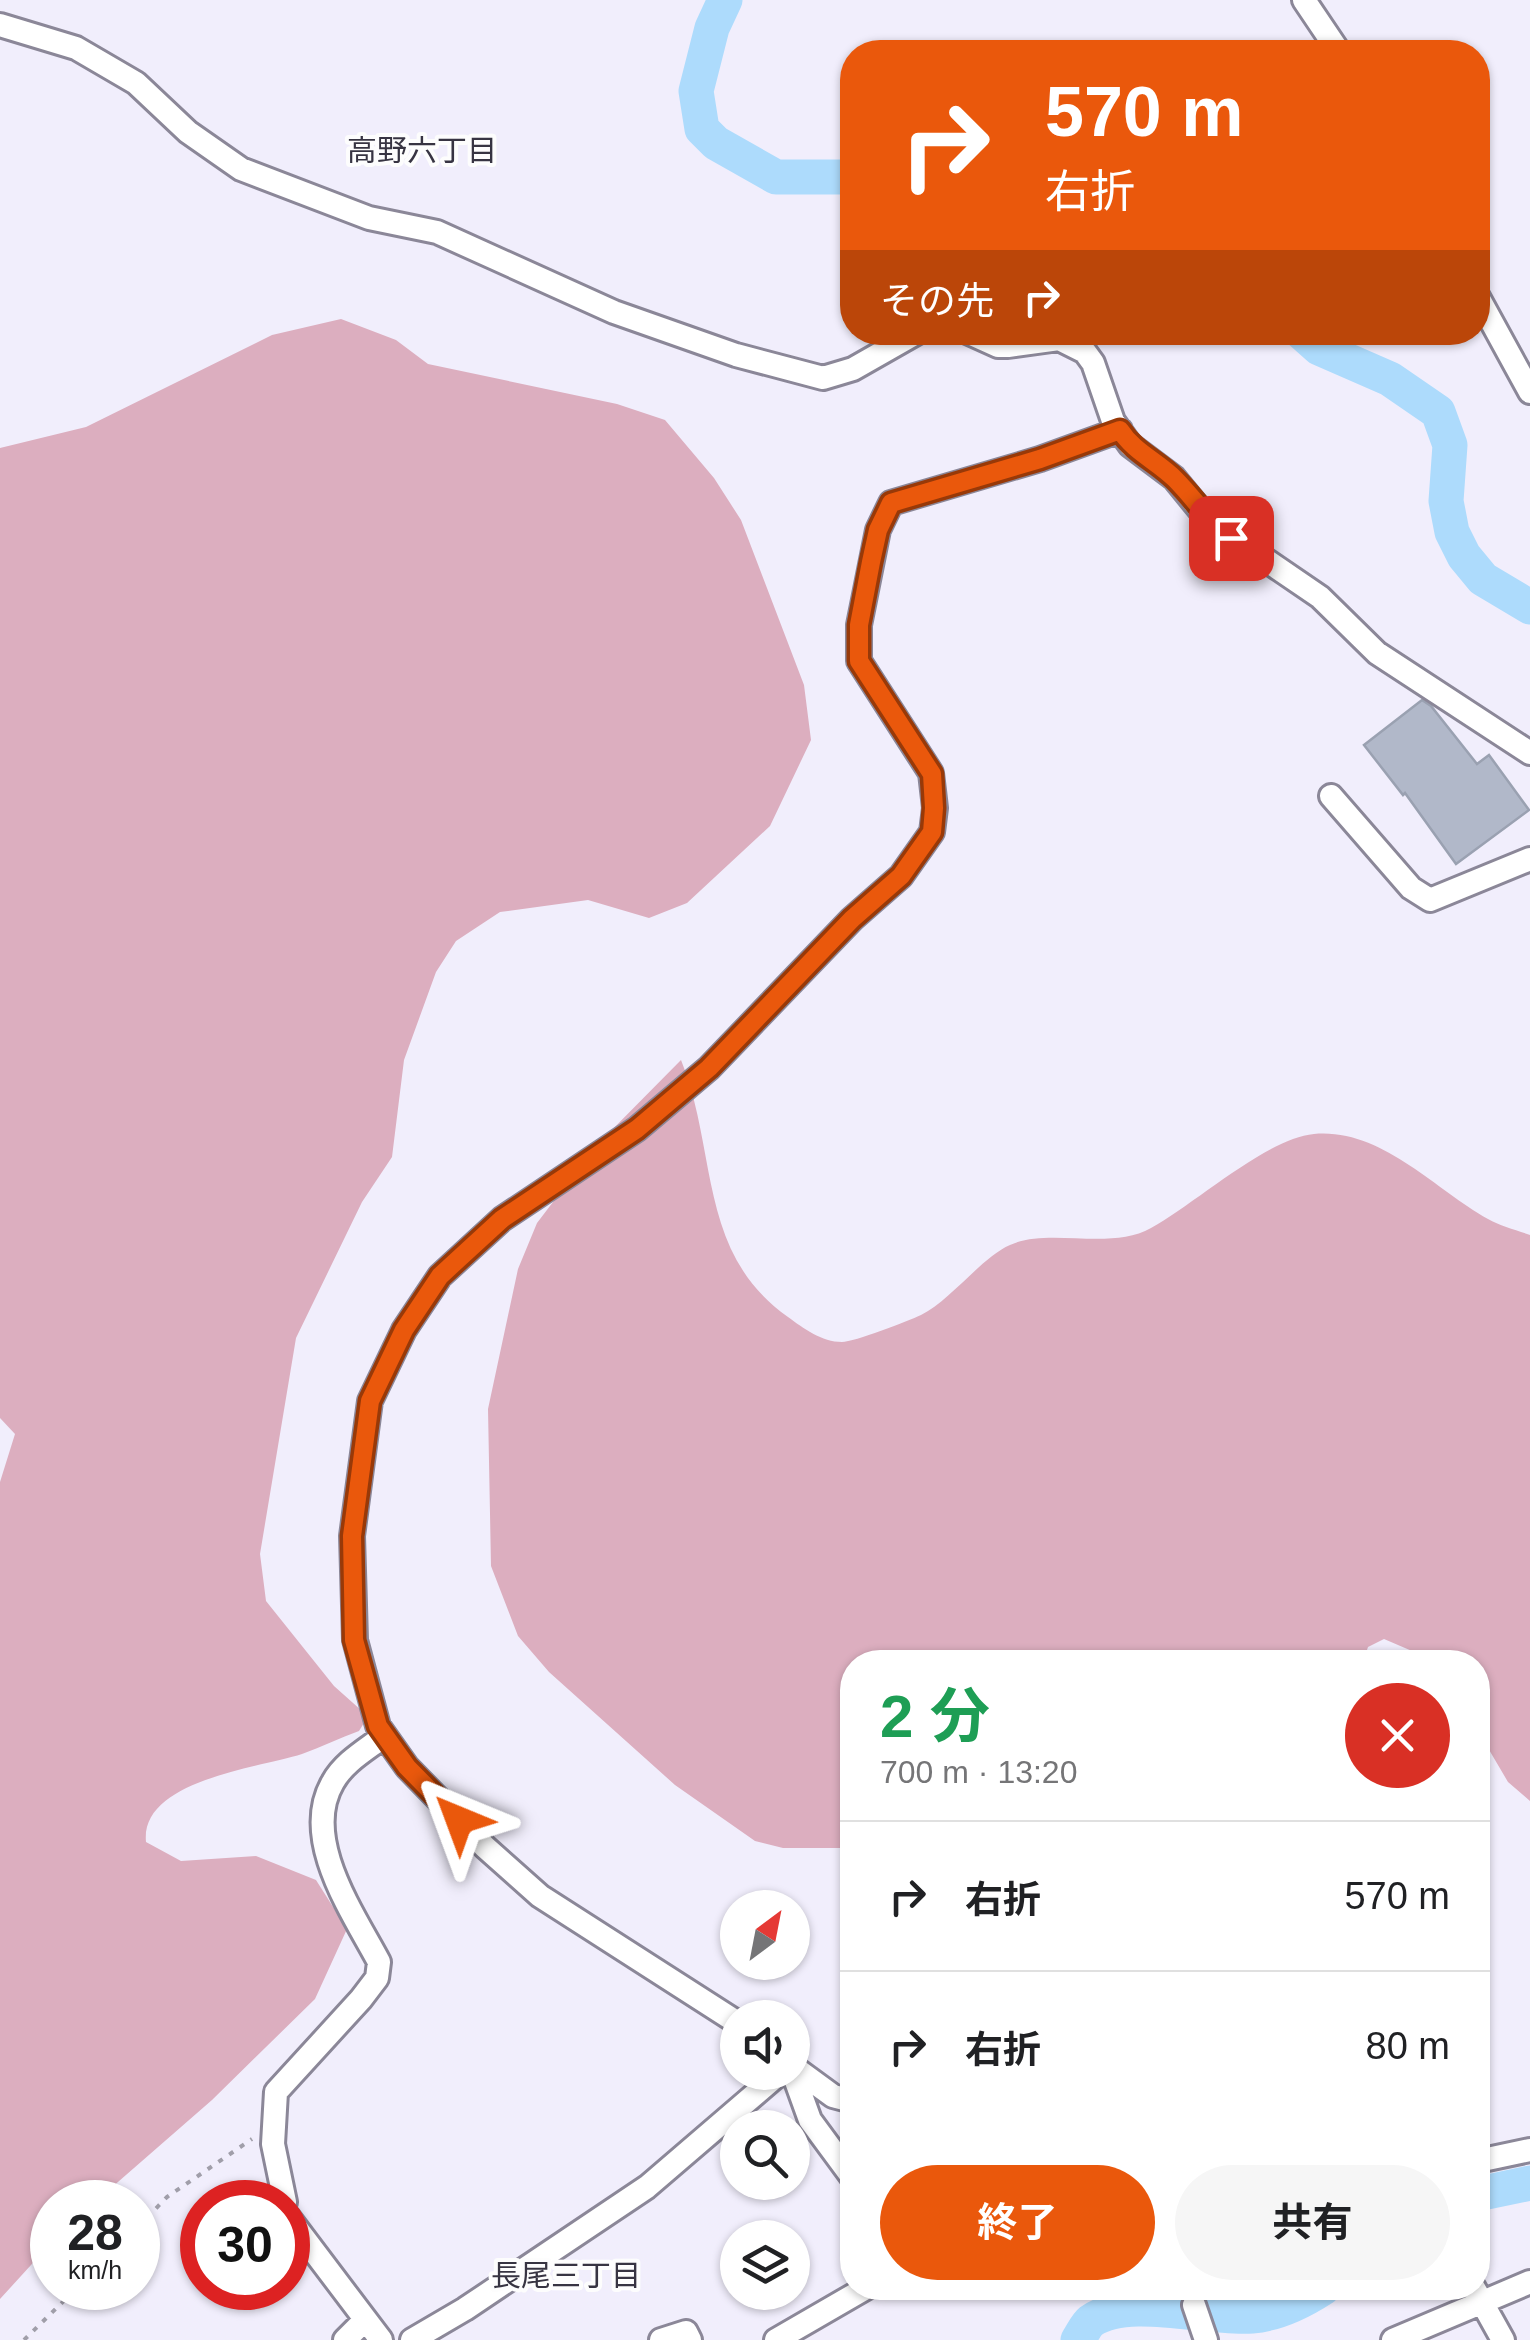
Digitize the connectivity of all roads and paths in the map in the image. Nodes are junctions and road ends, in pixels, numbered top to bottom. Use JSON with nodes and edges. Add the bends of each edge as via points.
{"nodes":[{"id":1,"x":1304,"y":0,"type":"edge"},
{"id":2,"x":0,"y":26,"type":"edge"},
{"id":3,"x":1331,"y":40,"type":"edge"},
{"id":4,"x":1490,"y":319,"type":"edge"},
{"id":5,"x":895,"y":345,"type":"edge"},
{"id":6,"x":1071,"y":345,"type":"edge"},
{"id":7,"x":1530,"y":392,"type":"edge"},
{"id":8,"x":1120,"y":430,"type":"junction"},
{"id":9,"x":1530,"y":752,"type":"edge"},
{"id":10,"x":1331,"y":796,"type":"dead end"},
{"id":11,"x":1530,"y":859,"type":"edge"},
{"id":12,"x":384,"y":1736,"type":"junction"},
{"id":13,"x":720,"y":2012,"type":"edge"},
{"id":14,"x":810,"y":2080,"type":"edge"},
{"id":15,"x":760,"y":2090,"type":"edge"},
{"id":16,"x":800,"y":2090,"type":"edge"},
{"id":17,"x":840,"y":2098,"type":"edge"},
{"id":18,"x":273,"y":2125,"type":"junction"},
{"id":19,"x":1530,"y":2150,"type":"edge"},
{"id":20,"x":1490,"y":2158,"type":"edge"},
{"id":21,"x":840,"y":2161,"type":"edge"},
{"id":22,"x":280,"y":2180,"type":"edge"},
{"id":23,"x":160,"y":2205,"type":"edge"},
{"id":24,"x":310,"y":2246,"type":"edge"},
{"id":25,"x":1530,"y":2282,"type":"edge"},
{"id":26,"x":1490,"y":2292,"type":"edge"},
{"id":27,"x":845,"y":2300,"type":"edge"},
{"id":28,"x":1469,"y":2300,"type":"edge"},
{"id":29,"x":1482,"y":2300,"type":"edge"},
{"id":30,"x":1194,"y":2304,"type":"dead end"},
{"id":31,"x":54,"y":2310,"type":"edge"},
{"id":32,"x":365,"y":2320,"type":"junction"},
{"id":33,"x":24,"y":2340,"type":"edge"},
{"id":34,"x":345,"y":2340,"type":"edge"},
{"id":35,"x":381,"y":2340,"type":"edge"},
{"id":36,"x":412,"y":2340,"type":"edge"},
{"id":37,"x":661,"y":2340,"type":"edge"},
{"id":38,"x":690,"y":2340,"type":"edge"},
{"id":39,"x":776,"y":2340,"type":"edge"},
{"id":40,"x":1206,"y":2340,"type":"edge"},
{"id":41,"x":1393,"y":2340,"type":"edge"},
{"id":42,"x":1503,"y":2340,"type":"edge"}],
"edges":[{"from":1,"to":3,"type":"street"},
{"from":2,"to":5,"type":"street","via":[[76,48],[136,83],[188,132],[241,168],[369,218],[437,232],[614,312],[823,378]]},
{"from":4,"to":7,"type":"street"},
{"from":6,"to":8,"type":"street","via":[[1093,363]]},
{"from":8,"to":9,"type":"street","via":[[1174,478],[1210,522],[1320,597],[1377,653]]},
{"from":8,"to":12,"type":"street","via":[[891,503],[870,568],[859,661],[932,774],[932,832],[901,876],[709,1068],[637,1129],[502,1219],[440,1276],[404,1330],[370,1401],[352,1536],[354,1640]]},
{"from":10,"to":11,"type":"street","via":[[1430,900]]},
{"from":12,"to":13,"type":"street","via":[[485,1847],[540,1896]]},
{"from":12,"to":18,"type":"street","via":[[331,1784],[321,1828],[328,1865],[378,1962],[377,1978],[276,2092]]},
{"from":14,"to":17,"type":"street"},
{"from":15,"to":36,"type":"street","via":[[646,2187]]},
{"from":16,"to":21,"type":"street","via":[[810,2120]]},
{"from":18,"to":22,"type":"street"},
{"from":18,"to":23,"type":"path"},
{"from":19,"to":20,"type":"street"},
{"from":24,"to":32,"type":"street"},
{"from":25,"to":26,"type":"street"},
{"from":27,"to":39,"type":"street"},
{"from":28,"to":41,"type":"street"},
{"from":29,"to":42,"type":"street"},
{"from":30,"to":40,"type":"street"},
{"from":31,"to":33,"type":"path"},
{"from":32,"to":34,"type":"street"},
{"from":32,"to":35,"type":"street"},
{"from":37,"to":38,"type":"street","via":[[686,2332]]}]}
